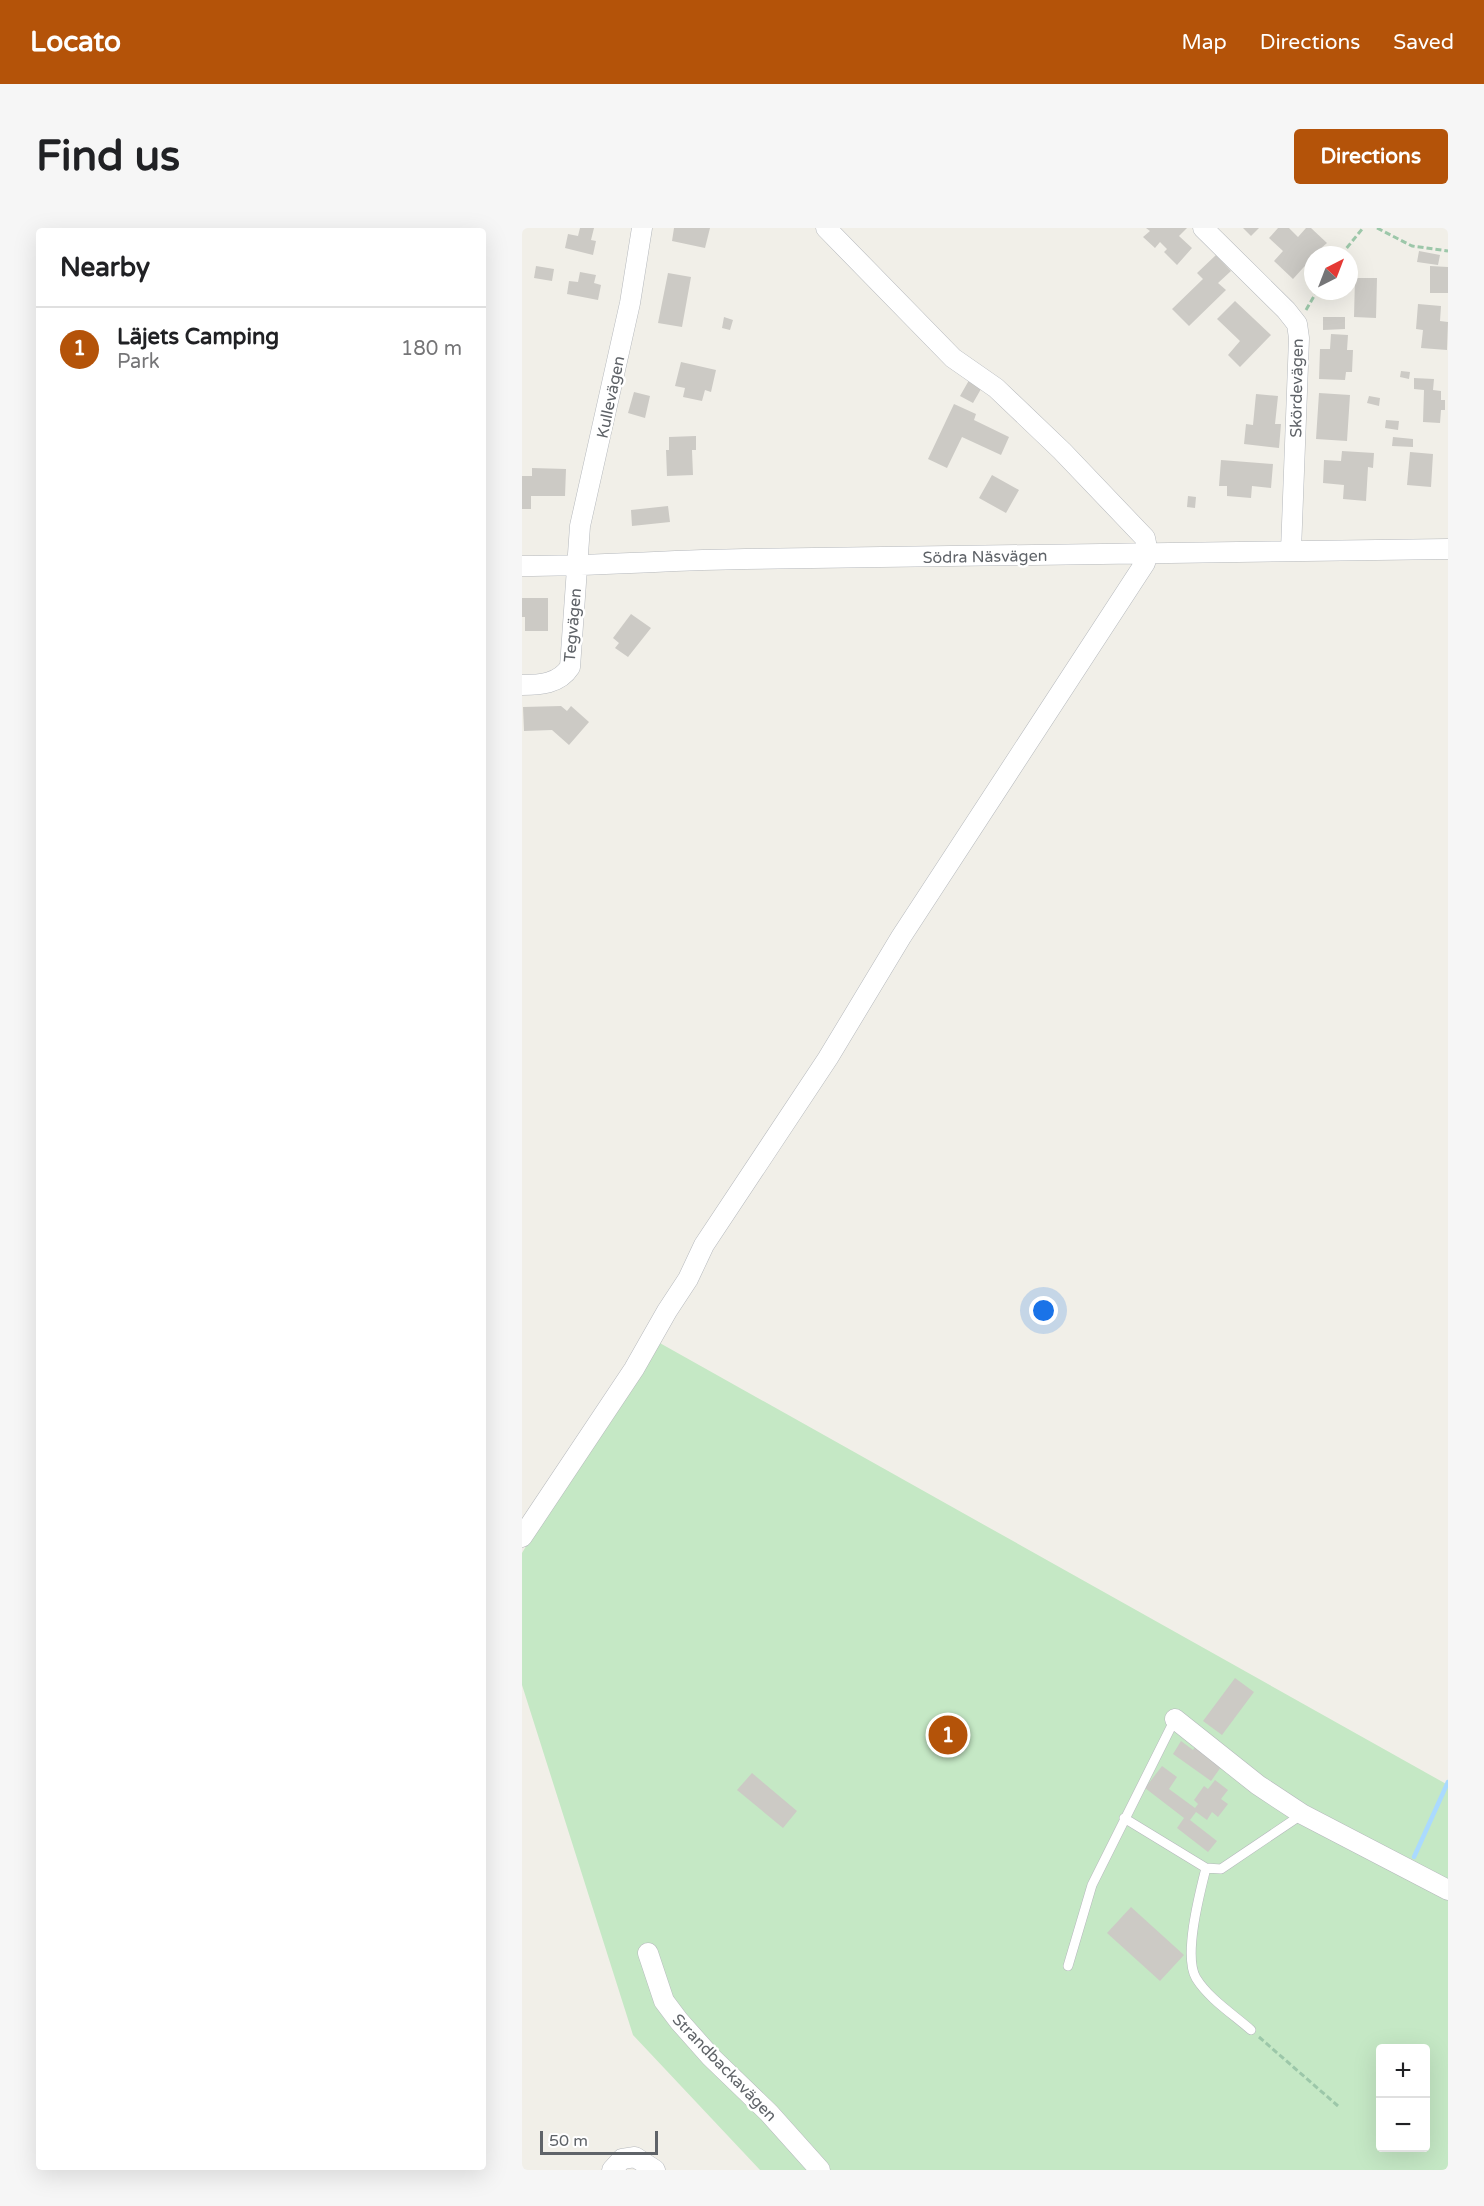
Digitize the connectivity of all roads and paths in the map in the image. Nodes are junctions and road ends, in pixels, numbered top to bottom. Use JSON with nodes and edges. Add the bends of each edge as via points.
{"nodes":[{"id":1,"x":642,"y":228,"type":"edge"},
{"id":2,"x":826,"y":228,"type":"edge"},
{"id":3,"x":1203,"y":228,"type":"edge"},
{"id":4,"x":1363,"y":228,"type":"edge"},
{"id":5,"x":1377,"y":228,"type":"edge"},
{"id":6,"x":1348,"y":246,"type":"edge"},
{"id":7,"x":1448,"y":251,"type":"edge"},
{"id":8,"x":1448,"y":549,"type":"edge"},
{"id":9,"x":1291,"y":551,"type":"junction"},
{"id":10,"x":1149,"y":553,"type":"junction"},
{"id":11,"x":522,"y":566,"type":"edge"},
{"id":12,"x":576,"y":566,"type":"junction"},
{"id":13,"x":522,"y":685,"type":"edge"},
{"id":14,"x":522,"y":1537,"type":"edge"},
{"id":15,"x":1175,"y":1719,"type":"joint"},
{"id":16,"x":1302,"y":1814,"type":"junction"},
{"id":17,"x":1124,"y":1818,"type":"junction"},
{"id":18,"x":1206,"y":1868,"type":"junction"},
{"id":19,"x":1448,"y":1890,"type":"edge"},
{"id":20,"x":648,"y":1953,"type":"dead end"},
{"id":21,"x":1068,"y":1966,"type":"dead end"},
{"id":22,"x":1251,"y":2030,"type":"joint"},
{"id":23,"x":1338,"y":2106,"type":"dead end"},
{"id":24,"x":612,"y":2170,"type":"edge"},
{"id":25,"x":655,"y":2170,"type":"edge"},
{"id":26,"x":820,"y":2170,"type":"edge"}],
"edges":[{"from":1,"to":12,"type":"street","name":"Kullevägen","via":[[630,303],[580,526]]},
{"from":2,"to":10,"type":"street","via":[[953,357],[996,388],[1062,451],[1145,538]]},
{"from":3,"to":9,"type":"street","name":"Skördevägen","via":[[1297,324]]},
{"from":4,"to":6,"type":"path"},
{"from":5,"to":7,"type":"path","via":[[1412,246]]},
{"from":8,"to":9,"type":"street","name":"Södra Näsvägen"},
{"from":9,"to":10,"type":"street","name":"Södra Näsvägen"},
{"from":10,"to":12,"type":"street","name":"Södra Näsvägen","via":[[655,560]]},
{"from":10,"to":14,"type":"street","via":[[828,1058],[704,1245],[629,1377]]},
{"from":11,"to":12,"type":"street","name":"Södra Näsvägen"},
{"from":12,"to":13,"type":"street","name":"Tegvägen","via":[[570,667],[550,683]]},
{"from":15,"to":16,"type":"street","via":[[1258,1785]]},
{"from":15,"to":17,"type":"lane"},
{"from":16,"to":18,"type":"lane","via":[[1221,1869]]},
{"from":16,"to":19,"type":"street"},
{"from":17,"to":18,"type":"lane"},
{"from":17,"to":21,"type":"lane","via":[[1092,1885]]},
{"from":18,"to":22,"type":"lane","via":[[1195,1911],[1195,1976],[1205,1990]]},
{"from":20,"to":26,"type":"street","name":"Strandbackavägen","via":[[664,2001],[679,2021]]},
{"from":22,"to":23,"type":"path"},
{"from":24,"to":25,"type":"street","via":[[622,2159],[635,2157]]}]}
